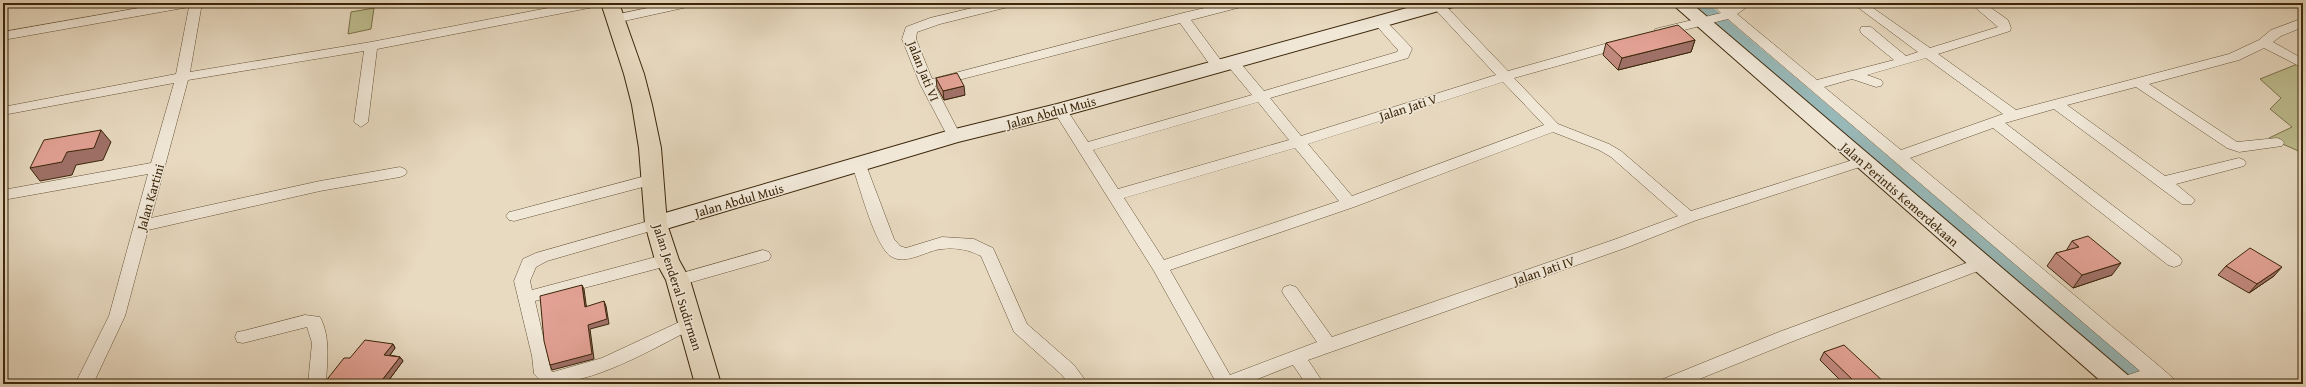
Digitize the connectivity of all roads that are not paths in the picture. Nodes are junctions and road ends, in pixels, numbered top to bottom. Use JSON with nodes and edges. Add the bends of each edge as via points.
{"nodes":[{"id":1,"x":188,"y":3,"type":"edge"},
{"id":2,"x":196,"y":3,"type":"edge"},
{"id":3,"x":594,"y":3,"type":"edge"},
{"id":4,"x":688,"y":3,"type":"edge"},
{"id":5,"x":1008,"y":3,"type":"edge"},
{"id":6,"x":1241,"y":3,"type":"edge"},
{"id":7,"x":1680,"y":3,"type":"edge"},
{"id":8,"x":1747,"y":3,"type":"edge"},
{"id":9,"x":1858,"y":3,"type":"edge"},
{"id":10,"x":1976,"y":3,"type":"edge"},
{"id":11,"x":1442,"y":4,"type":"edge"},
{"id":12,"x":612,"y":11,"type":"edge"},
{"id":13,"x":1723,"y":11,"type":"edge"},
{"id":14,"x":1183,"y":18,"type":"junction"},
{"id":15,"x":1705,"y":20,"type":"junction"},
{"id":16,"x":1379,"y":22,"type":"junction"},
{"id":17,"x":2303,"y":22,"type":"edge"},
{"id":18,"x":1866,"y":30,"type":"dead end"},
{"id":19,"x":3,"y":36,"type":"edge"},
{"id":20,"x":1649,"y":36,"type":"edge"},
{"id":21,"x":1634,"y":40,"type":"edge"},
{"id":22,"x":2264,"y":43,"type":"junction"},
{"id":23,"x":371,"y":46,"type":"junction"},
{"id":24,"x":1927,"y":52,"type":"junction"},
{"id":25,"x":1904,"y":61,"type":"junction"},
{"id":26,"x":1225,"y":64,"type":"junction"},
{"id":27,"x":2303,"y":64,"type":"edge"},
{"id":28,"x":1852,"y":75,"type":"junction"},
{"id":29,"x":1506,"y":76,"type":"junction"},
{"id":30,"x":182,"y":77,"type":"junction"},
{"id":31,"x":2137,"y":82,"type":"junction"},
{"id":32,"x":1876,"y":83,"type":"dead end"},
{"id":33,"x":927,"y":84,"type":"junction"},
{"id":34,"x":1814,"y":85,"type":"junction"},
{"id":35,"x":1261,"y":96,"type":"junction"},
{"id":36,"x":2056,"y":104,"type":"junction"},
{"id":37,"x":1060,"y":110,"type":"junction"},
{"id":38,"x":3,"y":112,"type":"edge"},
{"id":39,"x":2014,"y":115,"type":"junction"},
{"id":40,"x":361,"y":122,"type":"dead end"},
{"id":41,"x":1995,"y":122,"type":"junction"},
{"id":42,"x":1553,"y":126,"type":"junction"},
{"id":43,"x":954,"y":136,"type":"junction"},
{"id":44,"x":1298,"y":142,"type":"junction"},
{"id":45,"x":2277,"y":143,"type":"dead end"},
{"id":46,"x":1085,"y":148,"type":"junction"},
{"id":47,"x":1897,"y":157,"type":"junction"},
{"id":48,"x":1864,"y":161,"type":"junction"},
{"id":49,"x":2239,"y":163,"type":"dead end"},
{"id":50,"x":859,"y":165,"type":"junction"},
{"id":51,"x":158,"y":167,"type":"junction"},
{"id":52,"x":400,"y":172,"type":"dead end"},
{"id":53,"x":653,"y":179,"type":"junction"},
{"id":54,"x":2163,"y":182,"type":"junction"},
{"id":55,"x":3,"y":195,"type":"edge"},
{"id":56,"x":1115,"y":195,"type":"junction"},
{"id":57,"x":2187,"y":200,"type":"dead end"},
{"id":58,"x":1349,"y":203,"type":"junction"},
{"id":59,"x":514,"y":216,"type":"dead end"},
{"id":60,"x":1688,"y":217,"type":"junction"},
{"id":61,"x":656,"y":224,"type":"junction"},
{"id":62,"x":141,"y":226,"type":"junction"},
{"id":63,"x":763,"y":256,"type":"dead end"},
{"id":64,"x":667,"y":260,"type":"junction"},
{"id":65,"x":2174,"y":261,"type":"dead end"},
{"id":66,"x":1980,"y":264,"type":"junction"},
{"id":67,"x":1160,"y":266,"type":"junction"},
{"id":68,"x":678,"y":280,"type":"junction"},
{"id":69,"x":1290,"y":291,"type":"dead end"},
{"id":70,"x":526,"y":298,"type":"junction"},
{"id":71,"x":690,"y":323,"type":"junction"},
{"id":72,"x":243,"y":337,"type":"dead end"},
{"id":73,"x":1328,"y":345,"type":"junction"},
{"id":74,"x":1297,"y":357,"type":"junction"},
{"id":75,"x":2149,"y":373,"type":"junction"},
{"id":76,"x":2124,"y":383,"type":"edge"},
{"id":77,"x":84,"y":384,"type":"edge"},
{"id":78,"x":317,"y":384,"type":"edge"},
{"id":79,"x":708,"y":384,"type":"edge"},
{"id":80,"x":1079,"y":384,"type":"edge"},
{"id":81,"x":1226,"y":384,"type":"edge"},
{"id":82,"x":1315,"y":384,"type":"edge"},
{"id":83,"x":1669,"y":384,"type":"edge"},
{"id":84,"x":2168,"y":384,"type":"edge"}],
"edges":[{"from":1,"to":19,"type":"street"},
{"from":2,"to":30,"type":"street","name":"Jalan Kartini"},
{"from":3,"to":23,"type":"street"},
{"from":4,"to":12,"type":"street"},
{"from":5,"to":33,"type":"street","name":"Jalan Jati VI","via":[[935,21],[912,30],[909,39]]},
{"from":6,"to":14,"type":"street"},
{"from":7,"to":15,"type":"street","name":"Jalan Perintis Kemerdekaan"},
{"from":8,"to":13,"type":"street"},
{"from":9,"to":24,"type":"street"},
{"from":10,"to":24,"type":"street","via":[[2003,23],[2005,28]]},
{"from":11,"to":16,"type":"street","name":"Jalan Abdul Muis"},
{"from":11,"to":29,"type":"street"},
{"from":12,"to":53,"type":"main road","name":"Jalan Jenderal Sudirman","via":[[642,105]]},
{"from":13,"to":15,"type":"street"},
{"from":13,"to":34,"type":"street"},
{"from":14,"to":26,"type":"street"},
{"from":14,"to":33,"type":"street"},
{"from":15,"to":20,"type":"street"},
{"from":15,"to":48,"type":"street","name":"Jalan Perintis Kemerdekaan"},
{"from":16,"to":26,"type":"street","name":"Jalan Abdul Muis"},
{"from":16,"to":35,"type":"street","via":[[1405,49],[1403,55]]},
{"from":17,"to":22,"type":"street","via":[[2276,33]]},
{"from":18,"to":25,"type":"street"},
{"from":21,"to":29,"type":"street","name":"Jalan Jati V"},
{"from":22,"to":27,"type":"street"},
{"from":22,"to":31,"type":"street","via":[[2221,61]]},
{"from":23,"to":30,"type":"street"},
{"from":23,"to":40,"type":"street"},
{"from":24,"to":25,"type":"street"},
{"from":24,"to":39,"type":"street"},
{"from":25,"to":28,"type":"street"},
{"from":26,"to":35,"type":"street"},
{"from":26,"to":37,"type":"street","name":"Jalan Abdul Muis"},
{"from":28,"to":32,"type":"street"},
{"from":28,"to":34,"type":"street"},
{"from":29,"to":42,"type":"street"},
{"from":29,"to":44,"type":"street","name":"Jalan Jati V"},
{"from":30,"to":38,"type":"street"},
{"from":30,"to":51,"type":"street","name":"Jalan Kartini"},
{"from":31,"to":36,"type":"street"},
{"from":31,"to":45,"type":"street","via":[[2232,145],[2239,147]]},
{"from":33,"to":43,"type":"street","name":"Jalan Jati VI"},
{"from":34,"to":47,"type":"street"},
{"from":35,"to":44,"type":"street"},
{"from":35,"to":46,"type":"street"},
{"from":36,"to":39,"type":"street"},
{"from":36,"to":54,"type":"street"},
{"from":37,"to":43,"type":"street","name":"Jalan Abdul Muis"},
{"from":37,"to":46,"type":"street"},
{"from":39,"to":41,"type":"street"},
{"from":41,"to":47,"type":"street"},
{"from":41,"to":65,"type":"street"},
{"from":42,"to":58,"type":"street"},
{"from":42,"to":60,"type":"street","via":[[1616,154]]},
{"from":43,"to":50,"type":"street","name":"Jalan Abdul Muis"},
{"from":44,"to":56,"type":"street","name":"Jalan Jati V"},
{"from":44,"to":58,"type":"street"},
{"from":46,"to":56,"type":"street"},
{"from":47,"to":75,"type":"street"},
{"from":48,"to":60,"type":"street","name":"Jalan Jati IV"},
{"from":48,"to":66,"type":"street","name":"Jalan Perintis Kemerdekaan"},
{"from":49,"to":54,"type":"street"},
{"from":50,"to":61,"type":"street","name":"Jalan Abdul Muis"},
{"from":50,"to":80,"type":"street","via":[[887,240],[894,250],[905,254],[942,244],[974,245],[987,252],[1020,328],[1068,370]]},
{"from":51,"to":55,"type":"street"},
{"from":51,"to":62,"type":"street","name":"Jalan Kartini"},
{"from":52,"to":62,"type":"street","via":[[320,186]]},
{"from":53,"to":59,"type":"street"},
{"from":53,"to":61,"type":"main road","name":"Jalan Jenderal Sudirman"},
{"from":54,"to":57,"type":"street"},
{"from":56,"to":67,"type":"street"},
{"from":58,"to":67,"type":"street"},
{"from":60,"to":73,"type":"street","name":"Jalan Jati IV","via":[[1622,243]]},
{"from":61,"to":64,"type":"main road","name":"Jalan Jenderal Sudirman"},
{"from":61,"to":70,"type":"street","via":[[529,263],[522,281]]},
{"from":62,"to":77,"type":"street","name":"Jalan Kartini","via":[[117,316]]},
{"from":63,"to":68,"type":"street"},
{"from":64,"to":68,"type":"main road","name":"Jalan Jenderal Sudirman"},
{"from":64,"to":70,"type":"street"},
{"from":66,"to":76,"type":"street","name":"Jalan Perintis Kemerdekaan"},
{"from":66,"to":83,"type":"street","via":[[1785,337]]},
{"from":67,"to":81,"type":"street"},
{"from":68,"to":71,"type":"main road","name":"Jalan Jenderal Sudirman"},
{"from":69,"to":73,"type":"street"},
{"from":70,"to":71,"type":"street","via":[[543,374],[551,380],[607,363]]},
{"from":71,"to":79,"type":"main road","name":"Jalan Jenderal Sudirman"},
{"from":72,"to":78,"type":"street","via":[[314,321],[320,343]]},
{"from":73,"to":74,"type":"street","name":"Jalan Jati IV"},
{"from":74,"to":81,"type":"street","name":"Jalan Jati IV"},
{"from":74,"to":82,"type":"street"},
{"from":75,"to":76,"type":"street"},
{"from":75,"to":84,"type":"street"}]}
